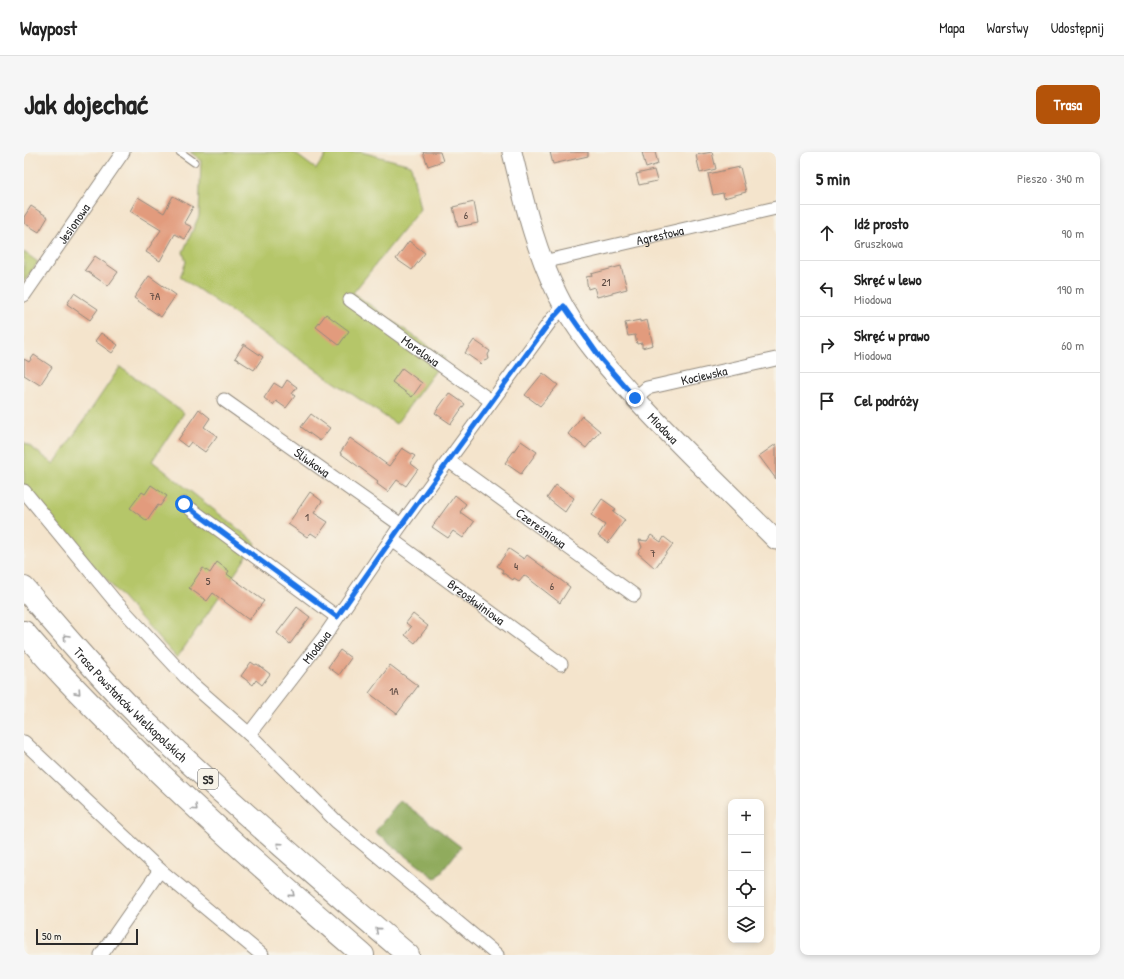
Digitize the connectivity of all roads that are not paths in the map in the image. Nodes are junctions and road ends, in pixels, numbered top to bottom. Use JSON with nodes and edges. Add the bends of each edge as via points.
{"nodes":[{"id":1,"x":123,"y":152,"type":"edge"},
{"id":2,"x":180,"y":152,"type":"edge"},
{"id":3,"x":512,"y":152,"type":"edge"},
{"id":4,"x":194,"y":162,"type":"dead end"},
{"id":5,"x":776,"y":208,"type":"edge"},
{"id":6,"x":543,"y":262,"type":"junction"},
{"id":7,"x":24,"y":295,"type":"edge"},
{"id":8,"x":350,"y":300,"type":"dead end"},
{"id":9,"x":564,"y":306,"type":"junction"},
{"id":10,"x":776,"y":359,"type":"edge"},
{"id":11,"x":635,"y":398,"type":"junction"},
{"id":12,"x":224,"y":400,"type":"dead end"},
{"id":13,"x":491,"y":401,"type":"junction"},
{"id":14,"x":448,"y":461,"type":"junction"},
{"id":15,"x":24,"y":491,"type":"edge"},
{"id":16,"x":184,"y":504,"type":"dead end"},
{"id":17,"x":401,"y":526,"type":"junction"},
{"id":18,"x":391,"y":539,"type":"junction"},
{"id":19,"x":776,"y":540,"type":"edge"},
{"id":20,"x":24,"y":588,"type":"edge"},
{"id":21,"x":634,"y":595,"type":"dead end"},
{"id":22,"x":337,"y":617,"type":"junction"},
{"id":23,"x":24,"y":632,"type":"edge"},
{"id":24,"x":561,"y":664,"type":"dead end"},
{"id":25,"x":250,"y":734,"type":"junction"},
{"id":26,"x":24,"y":743,"type":"edge"},
{"id":27,"x":160,"y":870,"type":"junction"},
{"id":28,"x":100,"y":955,"type":"edge"},
{"id":29,"x":262,"y":955,"type":"edge"},
{"id":30,"x":363,"y":955,"type":"edge"},
{"id":31,"x":408,"y":955,"type":"edge"},
{"id":32,"x":498,"y":955,"type":"edge"}],
"edges":[{"from":1,"to":7,"type":"street","name":"Jesionowa"},
{"from":2,"to":4,"type":"lane"},
{"from":3,"to":6,"type":"main road","name":"Miodowa","via":[[530,225]]},
{"from":5,"to":6,"type":"street","name":"Agrestowa"},
{"from":6,"to":9,"type":"main road","name":"Miodowa"},
{"from":8,"to":13,"type":"street","name":"Morelowa"},
{"from":9,"to":11,"type":"main road","name":"Miodowa","via":[[601,359]]},
{"from":9,"to":13,"type":"street","name":"Miodowa"},
{"from":10,"to":11,"type":"street","name":"Kociewska","via":[[646,388]]},
{"from":11,"to":19,"type":"main road","name":"Miodowa"},
{"from":12,"to":17,"type":"street","name":"Śliwkowa"},
{"from":13,"to":14,"type":"street","name":"Miodowa"},
{"from":14,"to":17,"type":"street","name":"Miodowa"},
{"from":14,"to":21,"type":"street","name":"Czereśniowa"},
{"from":15,"to":25,"type":"street","via":[[114,600],[192,684]]},
{"from":16,"to":22,"type":"street"},
{"from":17,"to":18,"type":"street","name":"Miodowa"},
{"from":18,"to":22,"type":"street","name":"Miodowa"},
{"from":18,"to":24,"type":"street","name":"Brzoskwiniowa"},
{"from":31,"to":20,"type":"highway","name":"Trasa Powstańców Wielkopolskich","number":"S5","one_way":true,"via":[[280,846],[134,711]]},
{"from":22,"to":25,"type":"street","name":"Miodowa"},
{"from":23,"to":30,"type":"highway","number":"S5","one_way":true,"via":[[82,696],[166,781]]},
{"from":25,"to":32,"type":"street","via":[[336,821]]},
{"from":26,"to":27,"type":"street"},
{"from":27,"to":28,"type":"street"},
{"from":27,"to":29,"type":"street"}]}
